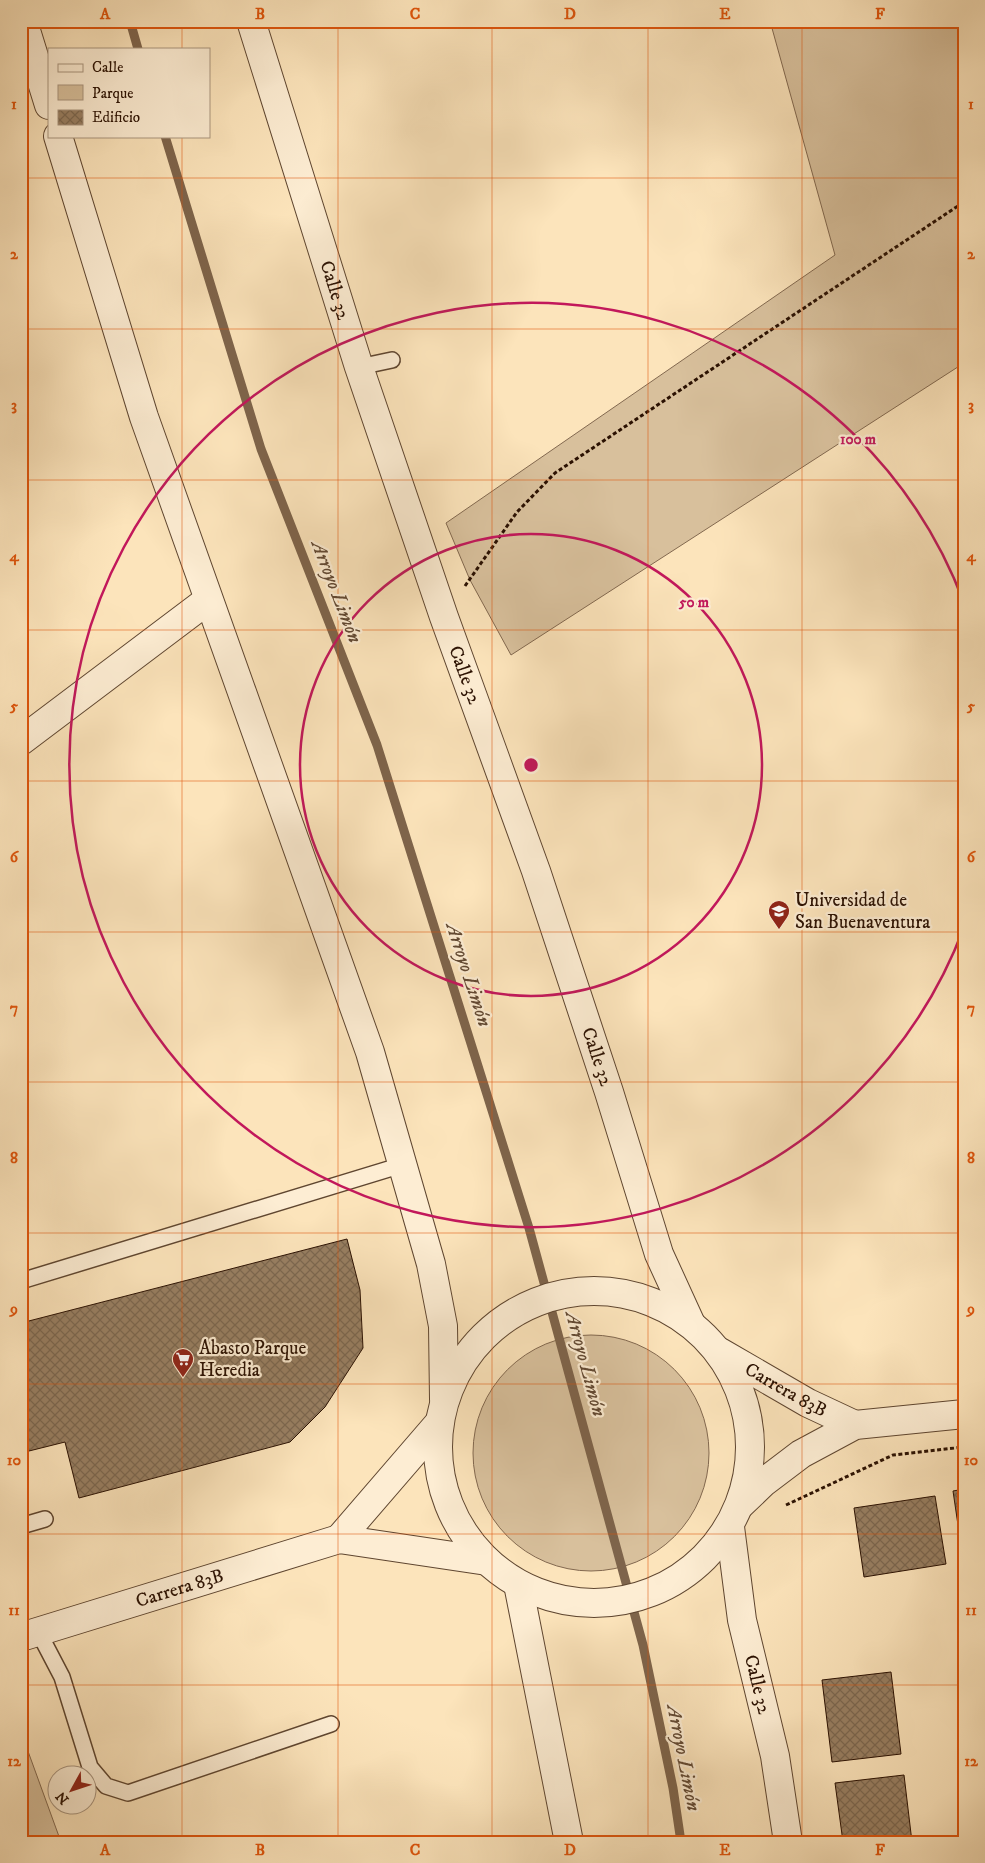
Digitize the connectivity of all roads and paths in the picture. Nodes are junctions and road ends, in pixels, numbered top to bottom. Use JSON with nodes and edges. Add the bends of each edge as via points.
{"nodes":[{"id":1,"x":23,"y":21,"type":"edge"},
{"id":2,"x":251,"y":21,"type":"edge"},
{"id":3,"x":48,"y":102,"type":"edge"},
{"id":4,"x":59,"y":138,"type":"edge"},
{"id":5,"x":964,"y":202,"type":"edge"},
{"id":6,"x":392,"y":360,"type":"dead end"},
{"id":7,"x":359,"y":367,"type":"junction"},
{"id":8,"x":208,"y":600,"type":"junction"},
{"id":9,"x":444,"y":617,"type":"junction"},
{"id":10,"x":21,"y":741,"type":"edge"},
{"id":11,"x":402,"y":1165,"type":"junction"},
{"id":12,"x":21,"y":1281,"type":"edge"},
{"id":13,"x":691,"y":1324,"type":"junction"},
{"id":14,"x":719,"y":1352,"type":"junction"},
{"id":15,"x":442,"y":1411,"type":"junction"},
{"id":16,"x":964,"y":1414,"type":"edge"},
{"id":17,"x":855,"y":1425,"type":"junction"},
{"id":18,"x":964,"y":1447,"type":"edge"},
{"id":19,"x":784,"y":1506,"type":"dead end"},
{"id":20,"x":735,"y":1516,"type":"junction"},
{"id":21,"x":44,"y":1518,"type":"dead end"},
{"id":22,"x":21,"y":1526,"type":"edge"},
{"id":23,"x":339,"y":1539,"type":"junction"},
{"id":24,"x":487,"y":1561,"type":"junction"},
{"id":25,"x":518,"y":1584,"type":"junction"},
{"id":26,"x":30,"y":1634,"type":"edge"},
{"id":27,"x":331,"y":1724,"type":"dead end"},
{"id":28,"x":569,"y":1842,"type":"edge"},
{"id":29,"x":788,"y":1842,"type":"edge"}],
"edges":[{"from":1,"to":3,"type":"street"},
{"from":2,"to":7,"type":"street","name":"Calle 32"},
{"from":4,"to":8,"type":"street","via":[[144,417]]},
{"from":5,"to":9,"type":"path","via":[[554,473],[517,512]]},
{"from":6,"to":7,"type":"lane"},
{"from":7,"to":9,"type":"street","name":"Calle 32"},
{"from":8,"to":10,"type":"street"},
{"from":8,"to":11,"type":"street","via":[[370,1052]]},
{"from":9,"to":13,"type":"street","name":"Calle 32","via":[[539,880],[658,1254]]},
{"from":11,"to":12,"type":"lane"},
{"from":11,"to":15,"type":"street","via":[[431,1264],[443,1326]]},
{"from":13,"to":14,"type":"street"},
{"from":13,"to":15,"type":"street","via":[[650,1300],[604,1290],[571,1291],[540,1299],[511,1313],[482,1336],[460,1365]]},
{"from":14,"to":17,"type":"street","name":"Carrera 83B","via":[[808,1403]]},
{"from":14,"to":20,"type":"street","via":[[739,1387],[750,1426],[750,1466]]},
{"from":15,"to":23,"type":"street"},
{"from":15,"to":24,"type":"street","name":"Carrera 83B","via":[[438,1461],[446,1498],[462,1532]]},
{"from":16,"to":17,"type":"street","name":"Carrera 83B"},
{"from":17,"to":20,"type":"street","name":"Carrera 83B","via":[[801,1454],[764,1482]]},
{"from":18,"to":19,"type":"path","via":[[893,1455]]},
{"from":20,"to":25,"type":"street","name":"Carrera 83B","via":[[697,1566],[665,1588],[629,1600],[591,1604],[553,1598]]},
{"from":20,"to":29,"type":"street","name":"Calle 32","via":[[742,1620],[775,1756]]},
{"from":21,"to":22,"type":"lane"},
{"from":23,"to":24,"type":"street"},
{"from":23,"to":26,"type":"street","name":"Carrera 83B"},
{"from":24,"to":25,"type":"street","name":"Carrera 83B"},
{"from":25,"to":28,"type":"street"},
{"from":26,"to":27,"type":"lane","via":[[62,1677],[90,1767],[106,1786],[128,1792]]}]}
